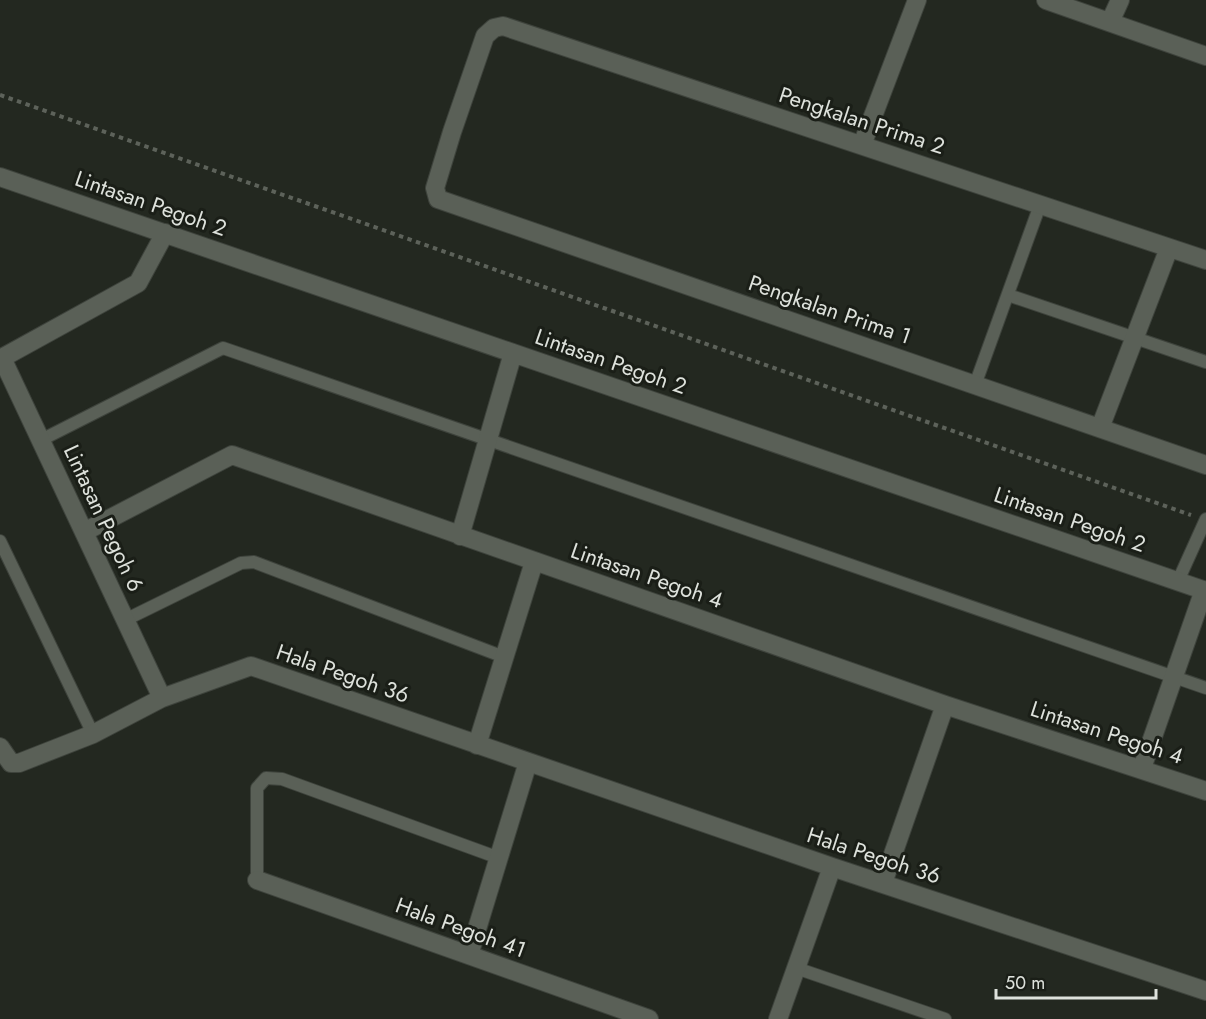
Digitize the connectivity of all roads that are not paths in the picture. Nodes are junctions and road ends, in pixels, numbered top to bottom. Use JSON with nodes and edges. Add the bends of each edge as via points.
{"nodes":[{"id":1,"x":917,"y":0,"type":"edge"},
{"id":2,"x":1046,"y":0,"type":"edge"},
{"id":3,"x":1120,"y":0,"type":"edge"},
{"id":4,"x":1110,"y":22,"type":"junction"},
{"id":5,"x":1206,"y":56,"type":"edge"},
{"id":6,"x":862,"y":145,"type":"junction"},
{"id":7,"x":0,"y":177,"type":"edge"},
{"id":8,"x":438,"y":200,"type":"joint"},
{"id":9,"x":1040,"y":205,"type":"junction"},
{"id":10,"x":165,"y":233,"type":"junction"},
{"id":11,"x":1169,"y":248,"type":"junction"},
{"id":12,"x":1206,"y":260,"type":"edge"},
{"id":13,"x":1008,"y":295,"type":"junction"},
{"id":14,"x":1135,"y":338,"type":"junction"},
{"id":15,"x":513,"y":353,"type":"junction"},
{"id":16,"x":1,"y":359,"type":"edge"},
{"id":17,"x":1206,"y":362,"type":"edge"},
{"id":18,"x":975,"y":385,"type":"junction"},
{"id":19,"x":1100,"y":428,"type":"junction"},
{"id":20,"x":40,"y":440,"type":"junction"},
{"id":21,"x":488,"y":440,"type":"junction"},
{"id":22,"x":1206,"y":465,"type":"edge"},
{"id":23,"x":1206,"y":519,"type":"edge"},
{"id":24,"x":84,"y":532,"type":"junction"},
{"id":25,"x":460,"y":536,"type":"junction"},
{"id":26,"x":0,"y":541,"type":"edge"},
{"id":27,"x":534,"y":562,"type":"junction"},
{"id":28,"x":1178,"y":582,"type":"junction"},
{"id":29,"x":1205,"y":591,"type":"edge"},
{"id":30,"x":125,"y":620,"type":"junction"},
{"id":31,"x":504,"y":657,"type":"junction"},
{"id":32,"x":1173,"y":677,"type":"junction"},
{"id":33,"x":1206,"y":688,"type":"edge"},
{"id":34,"x":162,"y":698,"type":"junction"},
{"id":35,"x":945,"y":705,"type":"junction"},
{"id":36,"x":93,"y":734,"type":"junction"},
{"id":37,"x":477,"y":745,"type":"junction"},
{"id":38,"x":0,"y":747,"type":"edge"},
{"id":39,"x":528,"y":762,"type":"junction"},
{"id":40,"x":1142,"y":768,"type":"junction"},
{"id":41,"x":1206,"y":791,"type":"edge"},
{"id":42,"x":499,"y":858,"type":"junction"},
{"id":43,"x":832,"y":867,"type":"junction"},
{"id":44,"x":257,"y":880,"type":"joint"},
{"id":45,"x":883,"y":883,"type":"junction"},
{"id":46,"x":469,"y":955,"type":"junction"},
{"id":47,"x":796,"y":968,"type":"junction"},
{"id":48,"x":1206,"y":991,"type":"edge"},
{"id":49,"x":650,"y":1019,"type":"edge"},
{"id":50,"x":778,"y":1019,"type":"edge"},
{"id":51,"x":945,"y":1019,"type":"edge"}],
"edges":[{"from":1,"to":6,"type":"street"},
{"from":2,"to":4,"type":"street"},
{"from":3,"to":4,"type":"street"},
{"from":4,"to":5,"type":"street"},
{"from":6,"to":8,"type":"street","name":"Pengkalan Prima 2","via":[[503,26],[485,36],[435,188]]},
{"from":6,"to":9,"type":"street","name":"Pengkalan Prima 2"},
{"from":7,"to":10,"type":"street","name":"Lintasan Pegoh 2"},
{"from":8,"to":18,"type":"street","name":"Pengkalan Prima 1"},
{"from":9,"to":11,"type":"street","name":"Pengkalan Prima 2"},
{"from":9,"to":13,"type":"lane"},
{"from":10,"to":15,"type":"street","name":"Lintasan Pegoh 2"},
{"from":10,"to":16,"type":"street","via":[[138,283]]},
{"from":11,"to":12,"type":"street","name":"Pengkalan Prima 2"},
{"from":11,"to":14,"type":"street"},
{"from":13,"to":14,"type":"lane"},
{"from":13,"to":18,"type":"lane"},
{"from":14,"to":17,"type":"lane"},
{"from":14,"to":19,"type":"street"},
{"from":15,"to":21,"type":"street"},
{"from":15,"to":28,"type":"street","name":"Lintasan Pegoh 2"},
{"from":16,"to":20,"type":"street","name":"Lintasan Pegoh 6"},
{"from":18,"to":19,"type":"street","name":"Pengkalan Prima 1"},
{"from":19,"to":22,"type":"street","name":"Pengkalan Prima 1"},
{"from":20,"to":21,"type":"lane","via":[[223,348]]},
{"from":20,"to":24,"type":"street","name":"Lintasan Pegoh 6"},
{"from":21,"to":25,"type":"street"},
{"from":21,"to":32,"type":"lane"},
{"from":23,"to":28,"type":"lane"},
{"from":24,"to":25,"type":"street","name":"Lintasan Pegoh 4","via":[[232,455]]},
{"from":24,"to":30,"type":"street","name":"Lintasan Pegoh 6"},
{"from":25,"to":27,"type":"street","name":"Lintasan Pegoh 4"},
{"from":26,"to":36,"type":"lane"},
{"from":27,"to":31,"type":"street"},
{"from":27,"to":35,"type":"street","name":"Lintasan Pegoh 4"},
{"from":28,"to":29,"type":"street","name":"Lintasan Pegoh 2"},
{"from":29,"to":32,"type":"street"},
{"from":30,"to":31,"type":"lane","via":[[241,563],[254,562]]},
{"from":30,"to":34,"type":"street","name":"Lintasan Pegoh 6"},
{"from":31,"to":37,"type":"street"},
{"from":32,"to":33,"type":"lane"},
{"from":32,"to":40,"type":"street"},
{"from":34,"to":36,"type":"street","name":"Hala Pegoh 36"},
{"from":34,"to":37,"type":"street","name":"Hala Pegoh 36","via":[[251,666]]},
{"from":35,"to":40,"type":"street","name":"Lintasan Pegoh 4"},
{"from":35,"to":45,"type":"street"},
{"from":36,"to":38,"type":"street","name":"Hala Pegoh 36","via":[[19,763],[11,763]]},
{"from":37,"to":39,"type":"street","name":"Hala Pegoh 36"},
{"from":39,"to":42,"type":"street"},
{"from":39,"to":43,"type":"street","name":"Hala Pegoh 36"},
{"from":40,"to":41,"type":"street","name":"Lintasan Pegoh 4"},
{"from":42,"to":44,"type":"lane","via":[[282,779],[266,778],[257,788]]},
{"from":42,"to":46,"type":"street"},
{"from":43,"to":45,"type":"street","name":"Hala Pegoh 36"},
{"from":43,"to":47,"type":"street"},
{"from":44,"to":46,"type":"street","name":"Hala Pegoh 41"},
{"from":45,"to":48,"type":"street","name":"Hala Pegoh 36"},
{"from":46,"to":49,"type":"street","name":"Hala Pegoh 41"},
{"from":47,"to":50,"type":"street"},
{"from":47,"to":51,"type":"lane"}]}
